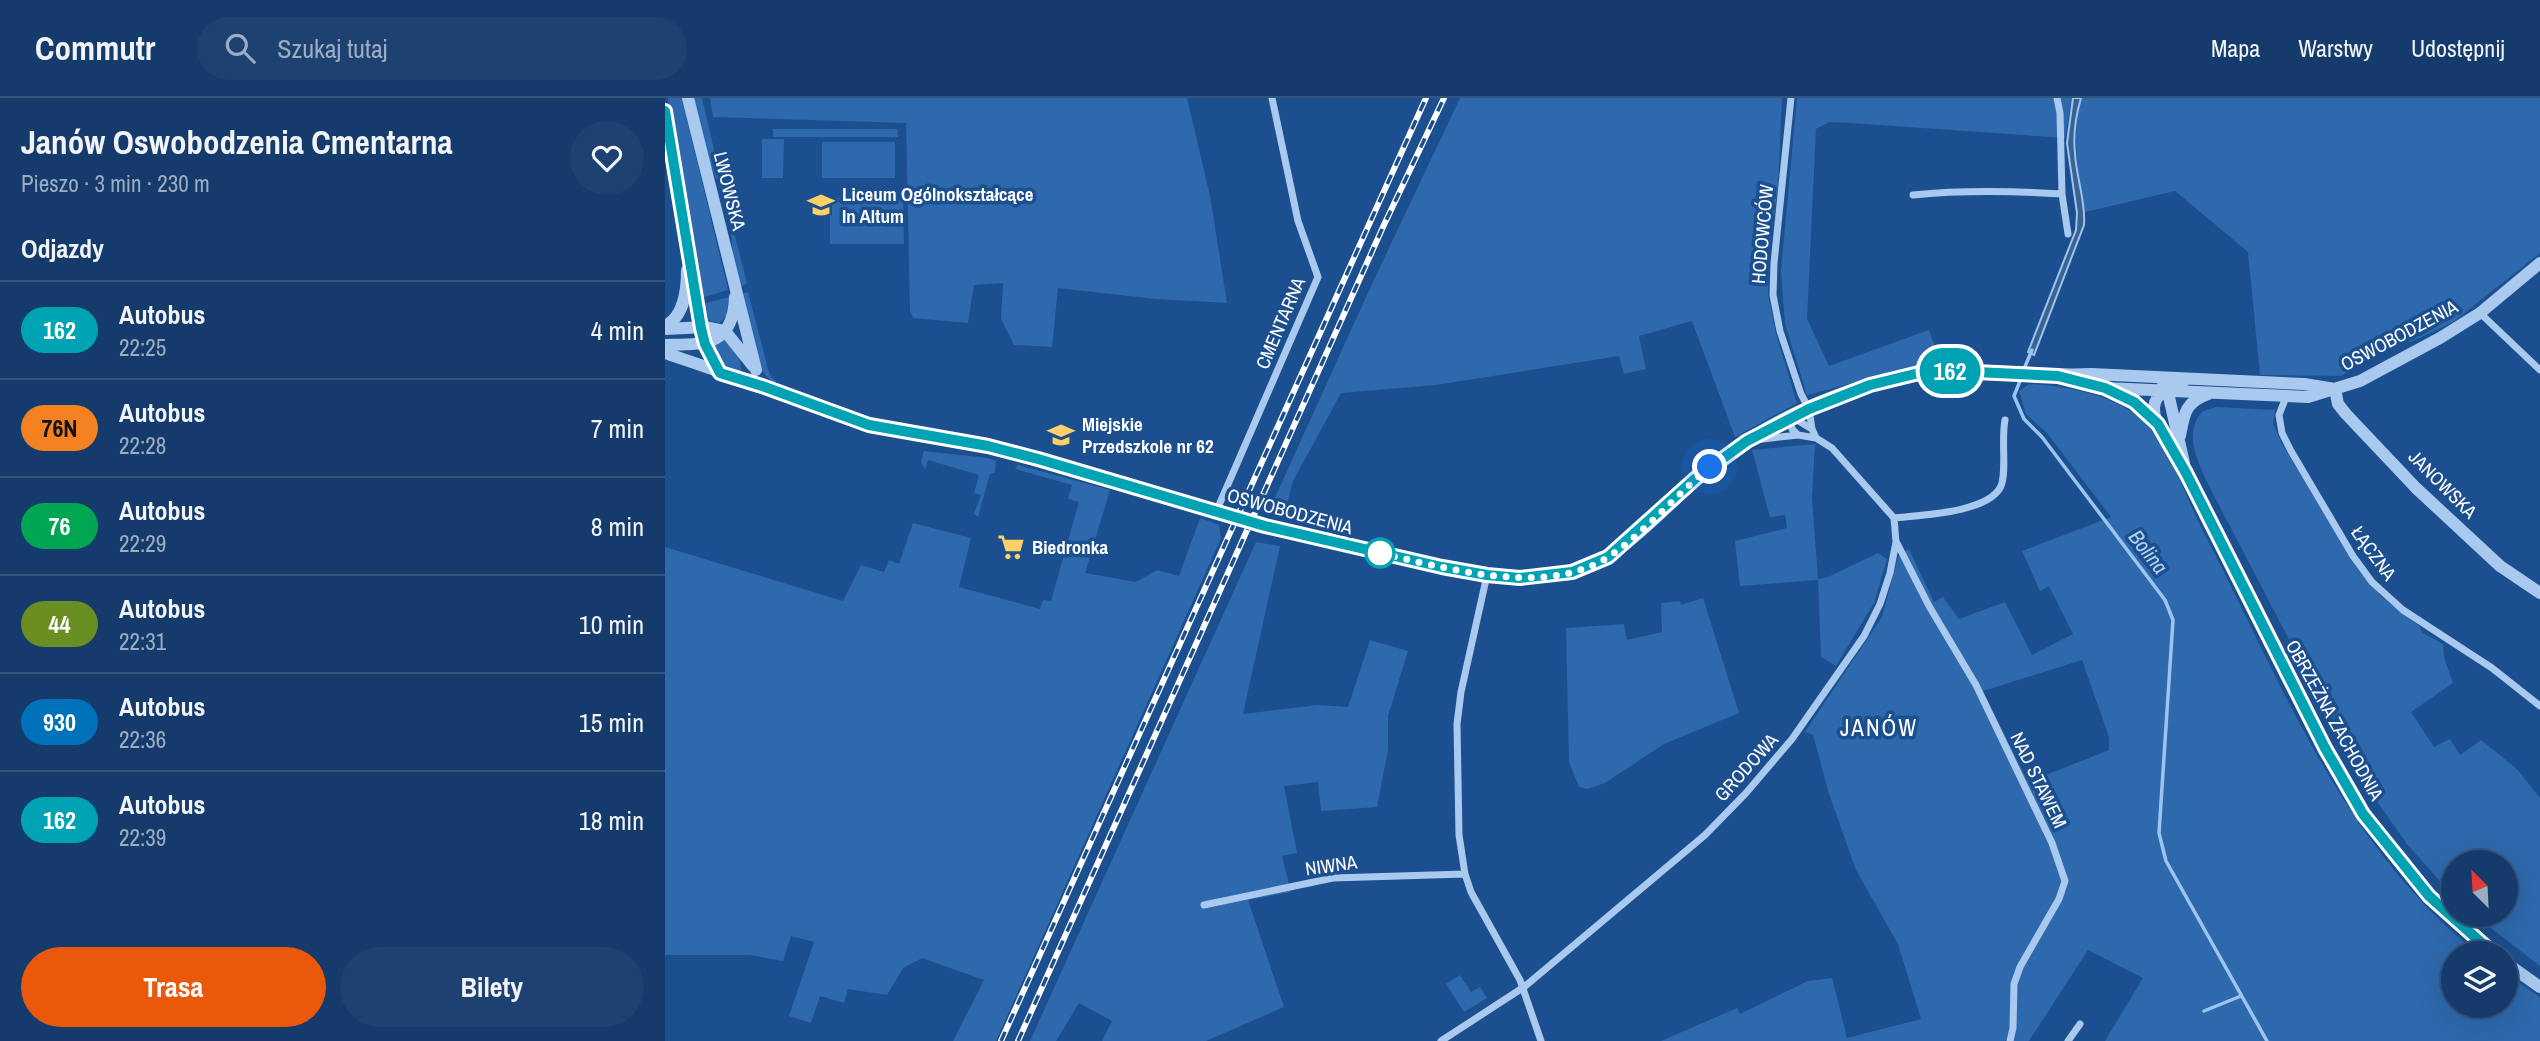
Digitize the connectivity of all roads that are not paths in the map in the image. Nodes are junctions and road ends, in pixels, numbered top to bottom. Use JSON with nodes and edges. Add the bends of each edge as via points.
{"nodes":[{"id":1,"x":688,"y":98,"type":"edge"},
{"id":2,"x":1272,"y":98,"type":"edge"},
{"id":3,"x":1791,"y":98,"type":"edge"},
{"id":4,"x":2057,"y":98,"type":"edge"},
{"id":5,"x":665,"y":111,"type":"edge"},
{"id":6,"x":2062,"y":194,"type":"junction"},
{"id":7,"x":1913,"y":195,"type":"dead end"},
{"id":8,"x":2068,"y":234,"type":"dead end"},
{"id":9,"x":687,"y":248,"type":"junction"},
{"id":10,"x":2540,"y":263,"type":"edge"},
{"id":11,"x":735,"y":293,"type":"junction"},
{"id":12,"x":2480,"y":313,"type":"junction"},
{"id":13,"x":665,"y":328,"type":"edge"},
{"id":14,"x":701,"y":328,"type":"junction"},
{"id":15,"x":725,"y":331,"type":"junction"},
{"id":16,"x":705,"y":344,"type":"junction"},
{"id":17,"x":665,"y":345,"type":"edge"},
{"id":18,"x":665,"y":354,"type":"edge"},
{"id":19,"x":755,"y":370,"type":"junction"},
{"id":20,"x":2540,"y":370,"type":"edge"},
{"id":21,"x":720,"y":373,"type":"junction"},
{"id":22,"x":2058,"y":376,"type":"junction"},
{"id":23,"x":2147,"y":377,"type":"junction"},
{"id":24,"x":2190,"y":379,"type":"junction"},
{"id":25,"x":762,"y":386,"type":"junction"},
{"id":26,"x":2105,"y":388,"type":"junction"},
{"id":27,"x":2335,"y":389,"type":"junction"},
{"id":28,"x":2164,"y":391,"type":"junction"},
{"id":29,"x":2212,"y":393,"type":"junction"},
{"id":30,"x":2286,"y":397,"type":"junction"},
{"id":31,"x":1809,"y":409,"type":"junction"},
{"id":32,"x":1792,"y":417,"type":"junction"},
{"id":33,"x":2004,"y":420,"type":"dead end"},
{"id":34,"x":2158,"y":424,"type":"junction"},
{"id":35,"x":1812,"y":429,"type":"junction"},
{"id":36,"x":1798,"y":435,"type":"junction"},
{"id":37,"x":1816,"y":438,"type":"junction"},
{"id":38,"x":2179,"y":440,"type":"junction"},
{"id":39,"x":1747,"y":441,"type":"junction"},
{"id":40,"x":2186,"y":473,"type":"junction"},
{"id":41,"x":1216,"y":512,"type":"junction"},
{"id":42,"x":1894,"y":518,"type":"junction"},
{"id":43,"x":1896,"y":542,"type":"junction"},
{"id":44,"x":1487,"y":575,"type":"junction"},
{"id":45,"x":2540,"y":593,"type":"edge"},
{"id":46,"x":2540,"y":706,"type":"edge"},
{"id":47,"x":1465,"y":874,"type":"junction"},
{"id":48,"x":1204,"y":905,"type":"dead end"},
{"id":49,"x":2479,"y":941,"type":"edge"},
{"id":50,"x":2518,"y":971,"type":"edge"},
{"id":51,"x":1524,"y":987,"type":"junction"},
{"id":52,"x":2540,"y":987,"type":"edge"},
{"id":53,"x":2080,"y":1024,"type":"dead end"},
{"id":54,"x":1441,"y":1041,"type":"edge"},
{"id":55,"x":1541,"y":1041,"type":"edge"},
{"id":56,"x":2010,"y":1041,"type":"edge"},
{"id":57,"x":2068,"y":1041,"type":"edge"}],
"edges":[{"from":1,"to":11,"type":"street","name":"LWOWSKA"},
{"from":2,"to":41,"type":"street","name":"CMENTARNA","via":[[1298,221],[1318,277]]},
{"from":3,"to":31,"type":"street","name":"HODOWCÓW","via":[[1772,285],[1780,331]]},
{"from":4,"to":6,"type":"street"},
{"from":5,"to":9,"type":"street"},
{"from":6,"to":7,"type":"street"},
{"from":6,"to":8,"type":"street"},
{"from":9,"to":13,"type":"street","via":[[684,301]]},
{"from":9,"to":14,"type":"street"},
{"from":10,"to":12,"type":"street","name":"OSWOBODZENIA"},
{"from":11,"to":15,"type":"street","name":"LWOWSKA","via":[[734,311]]},
{"from":11,"to":19,"type":"street","name":"LWOWSKA"},
{"from":12,"to":20,"type":"street"},
{"from":12,"to":27,"type":"street","name":"OSWOBODZENIA","via":[[2360,381]]},
{"from":13,"to":14,"type":"street"},
{"from":14,"to":15,"type":"street"},
{"from":14,"to":16,"type":"street"},
{"from":15,"to":16,"type":"street"},
{"from":15,"to":19,"type":"street"},
{"from":16,"to":17,"type":"street"},
{"from":16,"to":21,"type":"street"},
{"from":18,"to":21,"type":"street","name":"OSWOBODZENIA"},
{"from":19,"to":25,"type":"street"},
{"from":21,"to":25,"type":"street","name":"OSWOBODZENIA"},
{"from":22,"to":23,"type":"street","name":"OSWOBODZENIA"},
{"from":22,"to":26,"type":"street","name":"OSWOBODZENIA"},
{"from":22,"to":31,"type":"street","name":"OSWOBODZENIA","via":[[1919,373],[1870,385]]},
{"from":23,"to":24,"type":"street","name":"OSWOBODZENIA"},
{"from":23,"to":28,"type":"street"},
{"from":24,"to":27,"type":"street","name":"OSWOBODZENIA"},
{"from":24,"to":28,"type":"street","name":"OSWOBODZENIA"},
{"from":25,"to":41,"type":"street","name":"OSWOBODZENIA","via":[[869,425],[999,449]]},
{"from":26,"to":28,"type":"street","name":"OSWOBODZENIA"},
{"from":26,"to":34,"type":"street","name":"OSWOBODZENIA","via":[[2134,402]]},
{"from":27,"to":30,"type":"street","name":"OSWOBODZENIA","via":[[2308,397]]},
{"from":27,"to":45,"type":"street","name":"JANOWSKA","via":[[2344,412],[2416,488],[2500,566]]},
{"from":28,"to":29,"type":"street","name":"OSWOBODZENIA"},
{"from":28,"to":34,"type":"street","via":[[2154,407]]},
{"from":28,"to":38,"type":"street","name":"OBRZEŻNA ZACHODNIA"},
{"from":29,"to":30,"type":"street","name":"OSWOBODZENIA"},
{"from":29,"to":38,"type":"street","name":"OBRZEŻNA ZACHODNIA","via":[[2188,406]]},
{"from":30,"to":46,"type":"street","name":"ŁĄCZNA","via":[[2279,415],[2282,433],[2372,582],[2403,610],[2492,668]]},
{"from":31,"to":32,"type":"street","name":"OSWOBODZENIA"},
{"from":31,"to":35,"type":"street"},
{"from":32,"to":35,"type":"street"},
{"from":32,"to":36,"type":"street","via":[[1791,426]]},
{"from":32,"to":39,"type":"street","name":"OSWOBODZENIA"},
{"from":33,"to":42,"type":"street","via":[[2004,471],[1995,495],[1968,507]]},
{"from":34,"to":40,"type":"street","name":"OBRZEŻNA ZACHODNIA"},
{"from":35,"to":37,"type":"street"},
{"from":36,"to":37,"type":"street"},
{"from":36,"to":39,"type":"street"},
{"from":37,"to":42,"type":"street","via":[[1832,448]]},
{"from":38,"to":40,"type":"street","name":"OBRZEŻNA ZACHODNIA"},
{"from":39,"to":44,"type":"street","name":"OSWOBODZENIA","via":[[1601,561],[1555,575]]},
{"from":40,"to":49,"type":"street","name":"OBRZEŻNA ZACHODNIA","via":[[2363,814],[2429,896]]},
{"from":41,"to":44,"type":"street","name":"OSWOBODZENIA","via":[[1341,545]]},
{"from":42,"to":43,"type":"street","name":"GRODOWA"},
{"from":43,"to":51,"type":"street","name":"GRODOWA","via":[[1883,594],[1864,636],[1792,739],[1705,835]]},
{"from":43,"to":56,"type":"street","name":"NAD STAWEM","via":[[1976,685],[2052,843],[2065,881],[2019,967]]},
{"from":44,"to":47,"type":"street","via":[[1457,724],[1459,835]]},
{"from":47,"to":48,"type":"street","name":"NIWNA","via":[[1333,878]]},
{"from":47,"to":51,"type":"street"},
{"from":50,"to":52,"type":"street"},
{"from":51,"to":54,"type":"street","name":"GRODOWA"},
{"from":51,"to":55,"type":"street"},
{"from":53,"to":57,"type":"street"}]}
